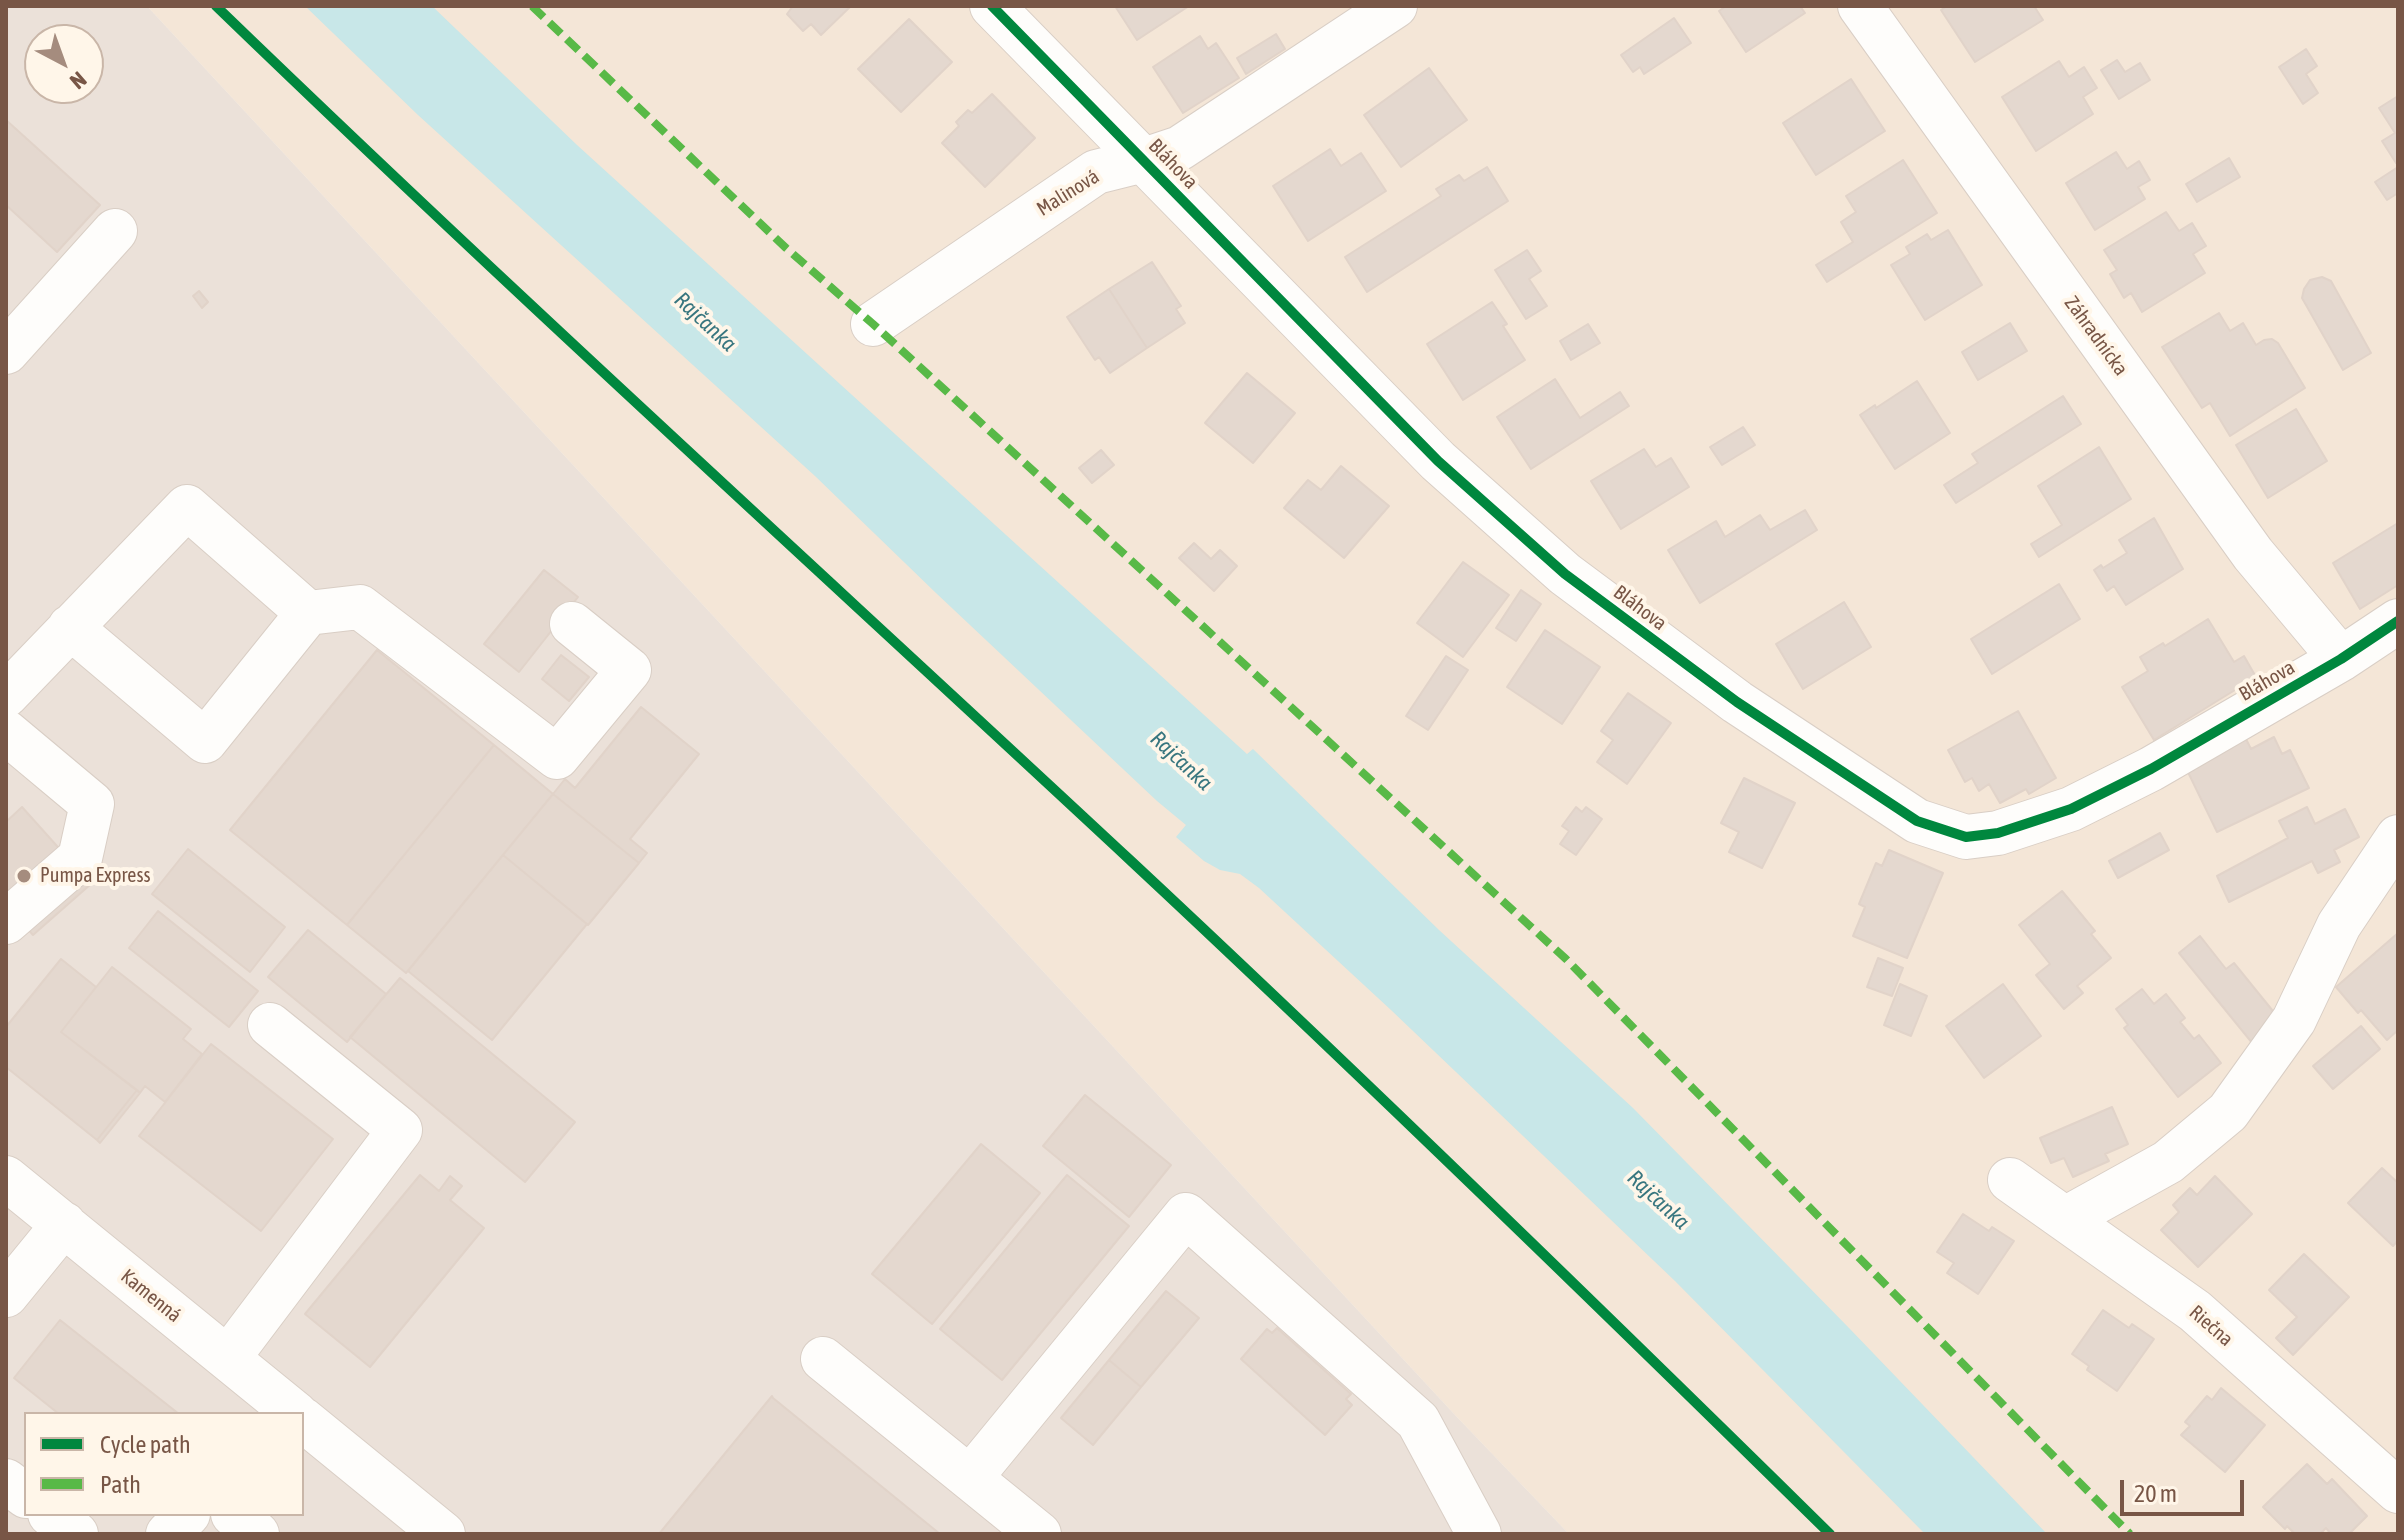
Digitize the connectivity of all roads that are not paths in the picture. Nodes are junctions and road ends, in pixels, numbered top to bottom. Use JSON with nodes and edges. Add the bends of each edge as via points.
{"nodes":[{"id":1,"x":992,"y":6,"type":"edge"},
{"id":2,"x":1395,"y":6,"type":"edge"},
{"id":3,"x":1860,"y":6,"type":"edge"},
{"id":4,"x":1144,"y":160,"type":"junction"},
{"id":5,"x":115,"y":231,"type":"dead end"},
{"id":6,"x":873,"y":324,"type":"dead end"},
{"id":7,"x":6,"y":352,"type":"edge"},
{"id":8,"x":308,"y":613,"type":"junction"},
{"id":9,"x":2398,"y":621,"type":"edge"},
{"id":10,"x":572,"y":624,"type":"dead end"},
{"id":11,"x":70,"y":627,"type":"junction"},
{"id":12,"x":2341,"y":659,"type":"junction"},
{"id":13,"x":6,"y":695,"type":"edge"},
{"id":14,"x":6,"y":732,"type":"edge"},
{"id":15,"x":2398,"y":837,"type":"edge"},
{"id":16,"x":6,"y":922,"type":"edge"},
{"id":17,"x":270,"y":1025,"type":"dead end"},
{"id":18,"x":6,"y":1178,"type":"edge"},
{"id":19,"x":2010,"y":1180,"type":"dead end"},
{"id":20,"x":2067,"y":1218,"type":"junction"},
{"id":21,"x":64,"y":1224,"type":"junction"},
{"id":22,"x":6,"y":1295,"type":"edge"},
{"id":23,"x":228,"y":1358,"type":"junction"},
{"id":24,"x":823,"y":1359,"type":"dead end"},
{"id":25,"x":291,"y":1412,"type":"edge"},
{"id":26,"x":304,"y":1423,"type":"edge"},
{"id":27,"x":970,"y":1478,"type":"junction"},
{"id":28,"x":6,"y":1481,"type":"edge"},
{"id":29,"x":2398,"y":1491,"type":"edge"},
{"id":30,"x":24,"y":1494,"type":"edge"},
{"id":31,"x":53,"y":1516,"type":"edge"},
{"id":32,"x":186,"y":1516,"type":"edge"},
{"id":33,"x":235,"y":1516,"type":"edge"},
{"id":34,"x":76,"y":1534,"type":"edge"},
{"id":35,"x":168,"y":1534,"type":"edge"},
{"id":36,"x":257,"y":1534,"type":"edge"},
{"id":37,"x":443,"y":1534,"type":"edge"},
{"id":38,"x":1039,"y":1534,"type":"edge"},
{"id":39,"x":1479,"y":1534,"type":"edge"}],
"edges":[{"from":1,"to":4,"type":"street","name":"Bláhova"},
{"from":2,"to":4,"type":"street","name":"Malinová","via":[[1180,148]]},
{"from":3,"to":12,"type":"street","name":"Záhradnícka","via":[[2253,554]]},
{"from":4,"to":6,"type":"street","name":"Malinová","via":[[1096,172]]},
{"from":4,"to":12,"type":"street","name":"Bláhova","via":[[1438,461],[1565,574],[1737,702],[1917,821],[1966,837],[1998,833],[2071,809]]},
{"from":5,"to":7,"type":"street"},
{"from":8,"to":10,"type":"street","via":[[360,607],[557,757],[629,670]]},
{"from":8,"to":11,"type":"street","via":[[187,507]]},
{"from":8,"to":11,"type":"street","via":[[205,741]]},
{"from":9,"to":12,"type":"street","name":"Bláhova"},
{"from":11,"to":13,"type":"street"},
{"from":14,"to":16,"type":"street","via":[[92,804],[80,858]]},
{"from":15,"to":20,"type":"street","via":[[2339,925],[2294,1020],[2228,1112],[2168,1162]]},
{"from":17,"to":23,"type":"street","via":[[400,1130]]},
{"from":18,"to":21,"type":"street","name":"Kamenná"},
{"from":19,"to":20,"type":"street","name":"Riečna"},
{"from":20,"to":29,"type":"street","name":"Riečna","via":[[2195,1311]]},
{"from":21,"to":22,"type":"street"},
{"from":21,"to":23,"type":"street","name":"Kamenná"},
{"from":23,"to":25,"type":"street","name":"Kamenná"},
{"from":24,"to":27,"type":"street"},
{"from":26,"to":37,"type":"street","name":"Kamenná"},
{"from":27,"to":38,"type":"street"},
{"from":27,"to":39,"type":"street","via":[[1186,1215],[1418,1421]]},
{"from":28,"to":30,"type":"street"},
{"from":31,"to":34,"type":"street"},
{"from":32,"to":35,"type":"street"},
{"from":33,"to":36,"type":"street"}]}
